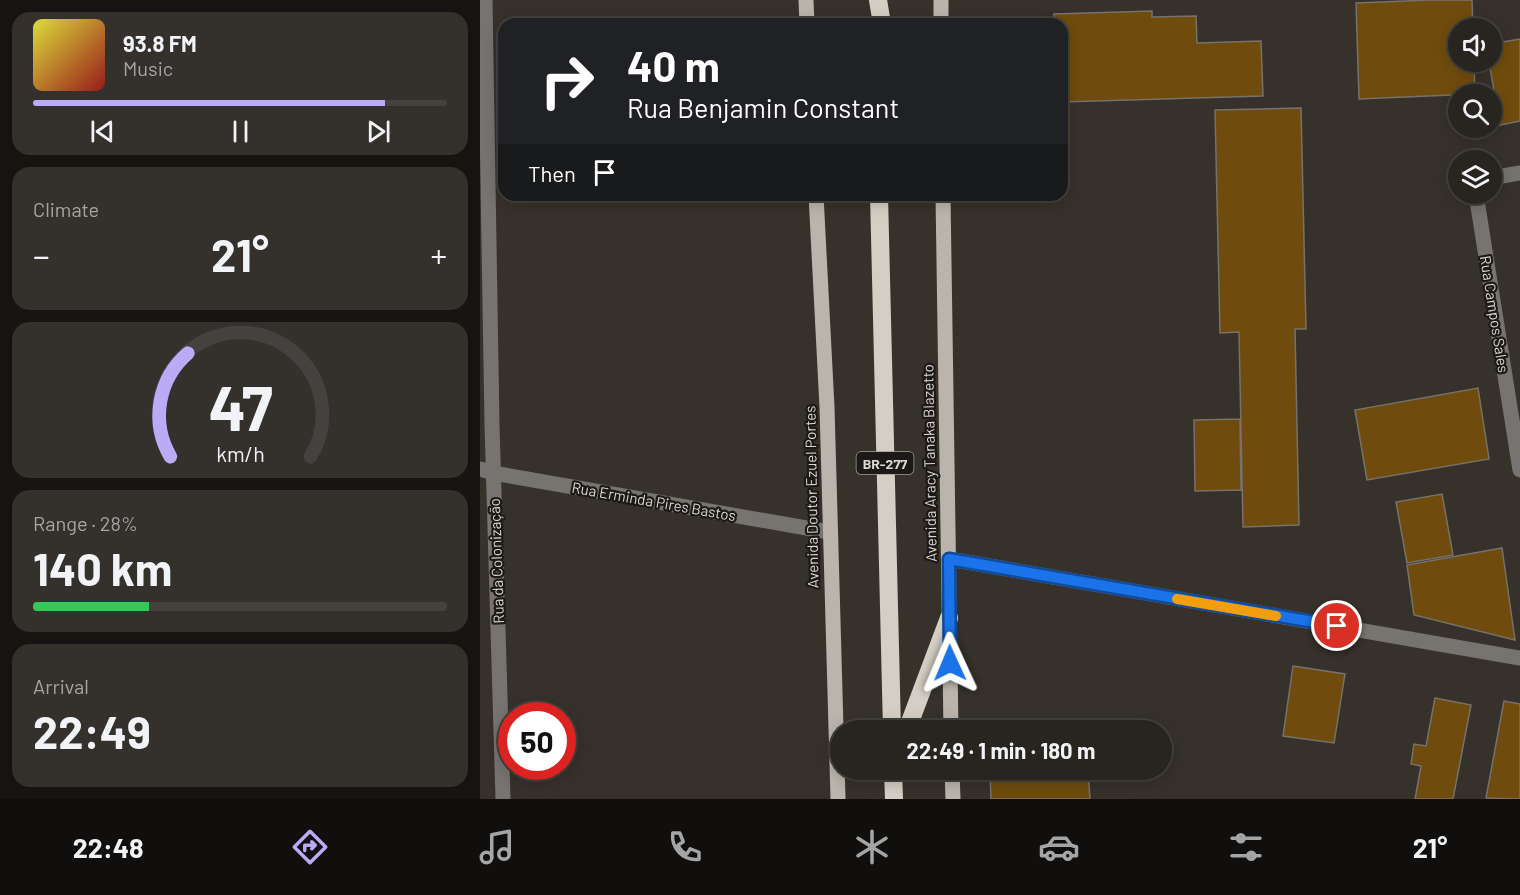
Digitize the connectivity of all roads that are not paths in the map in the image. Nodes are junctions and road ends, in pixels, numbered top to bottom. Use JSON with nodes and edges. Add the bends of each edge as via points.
{"nodes":[{"id":1,"x":485,"y":0,"type":"edge"},
{"id":2,"x":806,"y":0,"type":"edge"},
{"id":3,"x":872,"y":0,"type":"edge"},
{"id":4,"x":878,"y":0,"type":"edge"},
{"id":5,"x":941,"y":0,"type":"edge"},
{"id":6,"x":807,"y":18,"type":"edge"},
{"id":7,"x":873,"y":18,"type":"edge"},
{"id":8,"x":881,"y":18,"type":"edge"},
{"id":9,"x":941,"y":18,"type":"edge"},
{"id":10,"x":483,"y":31,"type":"edge"},
{"id":11,"x":1520,"y":173,"type":"edge"},
{"id":12,"x":1502,"y":176,"type":"edge"},
{"id":13,"x":816,"y":201,"type":"edge"},
{"id":14,"x":879,"y":201,"type":"edge"},
{"id":15,"x":943,"y":201,"type":"edge"},
{"id":16,"x":1478,"y":204,"type":"edge"},
{"id":17,"x":492,"y":399,"type":"junction"},
{"id":18,"x":480,"y":418,"type":"edge"},
{"id":19,"x":1520,"y":470,"type":"edge"},
{"id":20,"x":487,"y":471,"type":"edge"},
{"id":21,"x":829,"y":532,"type":"junction"},
{"id":22,"x":949,"y":559,"type":"junction"},
{"id":23,"x":949,"y":618,"type":"junction"},
{"id":24,"x":1520,"y":658,"type":"edge"},
{"id":25,"x":892,"y":720,"type":"edge"},
{"id":26,"x":911,"y":720,"type":"edge"},
{"id":27,"x":951,"y":720,"type":"edge"},
{"id":28,"x":893,"y":780,"type":"edge"},
{"id":29,"x":896,"y":780,"type":"edge"},
{"id":30,"x":952,"y":780,"type":"edge"},
{"id":31,"x":894,"y":796,"type":"edge"},
{"id":32,"x":503,"y":799,"type":"edge"},
{"id":33,"x":838,"y":799,"type":"edge"},
{"id":34,"x":953,"y":799,"type":"edge"}],
"edges":[{"from":1,"to":10,"type":"street","name":"Rua da Colonização"},
{"from":2,"to":6,"type":"main road"},
{"from":3,"to":7,"type":"highway"},
{"from":4,"to":8,"type":"highway"},
{"from":5,"to":9,"type":"main road"},
{"from":10,"to":17,"type":"street","name":"Rua da Colonização"},
{"from":11,"to":12,"type":"street"},
{"from":13,"to":21,"type":"main road","name":"Avenida Doutor Ezuel Portes"},
{"from":14,"to":25,"type":"highway","number":"BR-277"},
{"from":15,"to":22,"type":"main road","name":"Avenida Aracy Tanaka Blazetto"},
{"from":16,"to":19,"type":"street","name":"Rua Campos Sales"},
{"from":17,"to":18,"type":"street"},
{"from":17,"to":20,"type":"street","name":"Rua da Colonização"},
{"from":20,"to":21,"type":"street","name":"Rua Erminda Pires Bastos"},
{"from":20,"to":32,"type":"street","name":"Rua da Colonização"},
{"from":21,"to":33,"type":"main road","name":"Avenida Doutor Ezuel Portes"},
{"from":22,"to":23,"type":"main road","name":"Avenida Aracy Tanaka Blazetto"},
{"from":22,"to":24,"type":"street"},
{"from":23,"to":26,"type":"highway"},
{"from":23,"to":27,"type":"main road","name":"Avenida Aracy Tanaka Blazetto"},
{"from":28,"to":31,"type":"highway"},
{"from":29,"to":31,"type":"highway"},
{"from":30,"to":34,"type":"main road"}]}
